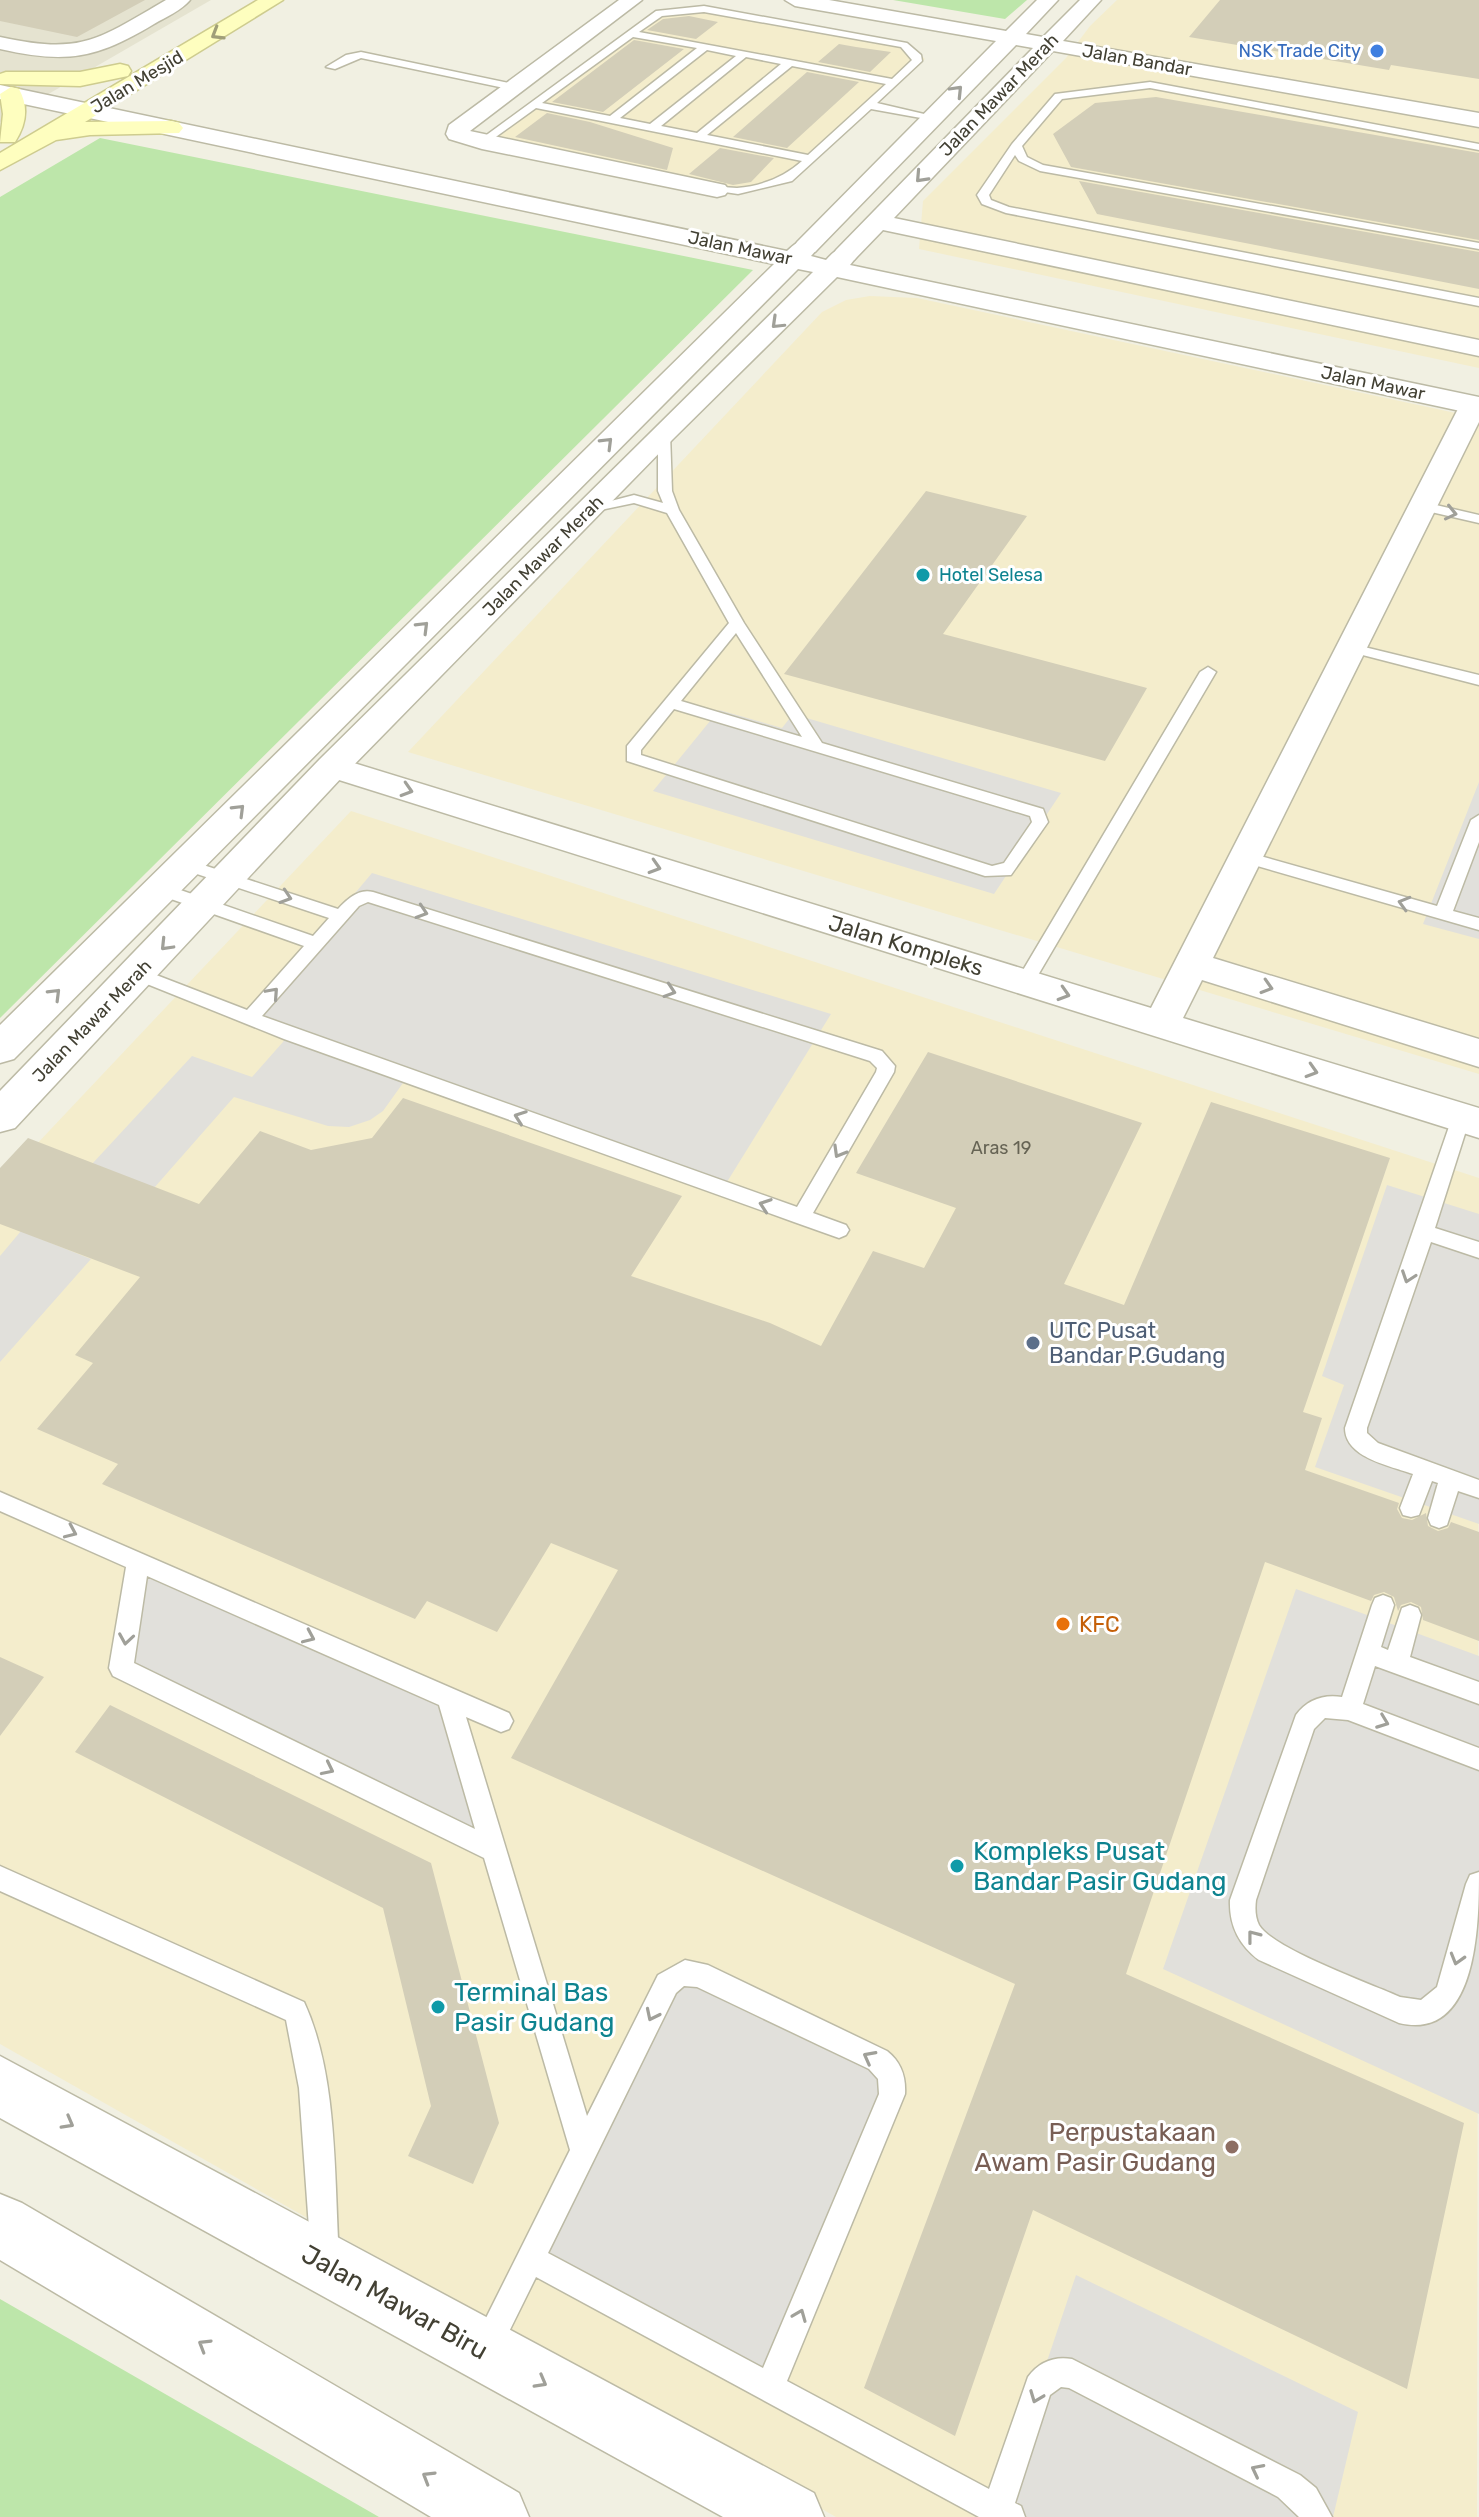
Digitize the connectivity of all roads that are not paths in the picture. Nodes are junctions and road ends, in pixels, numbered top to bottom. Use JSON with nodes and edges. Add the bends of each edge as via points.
{"nodes":[{"id":1,"x":180,"y":0,"type":"edge"},
{"id":2,"x":239,"y":0,"type":"edge"},
{"id":3,"x":273,"y":0,"type":"edge"},
{"id":4,"x":632,"y":0,"type":"edge"},
{"id":5,"x":1048,"y":0,"type":"edge"},
{"id":6,"x":1091,"y":0,"type":"edge"},
{"id":7,"x":804,"y":12,"type":"edge"},
{"id":8,"x":837,"y":20,"type":"junction"},
{"id":9,"x":630,"y":33,"type":"junction"},
{"id":10,"x":1009,"y":38,"type":"junction"},
{"id":11,"x":0,"y":43,"type":"edge"},
{"id":12,"x":1047,"y":44,"type":"junction"},
{"id":13,"x":705,"y":47,"type":"junction"},
{"id":14,"x":740,"y":57,"type":"junction"},
{"id":15,"x":785,"y":66,"type":"junction"},
{"id":16,"x":331,"y":67,"type":"dead end"},
{"id":17,"x":161,"y":68,"type":"junction"},
{"id":18,"x":120,"y":71,"type":"junction"},
{"id":19,"x":894,"y":82,"type":"junction"},
{"id":20,"x":4,"y":86,"type":"edge"},
{"id":21,"x":514,"y":87,"type":"junction"},
{"id":22,"x":1325,"y":93,"type":"junction"},
{"id":23,"x":1370,"y":101,"type":"junction"},
{"id":24,"x":85,"y":102,"type":"junction"},
{"id":25,"x":533,"y":104,"type":"junction"},
{"id":26,"x":869,"y":105,"type":"junction"},
{"id":27,"x":169,"y":110,"type":"junction"},
{"id":28,"x":1343,"y":116,"type":"junction"},
{"id":29,"x":665,"y":117,"type":"junction"},
{"id":30,"x":932,"y":117,"type":"junction"},
{"id":31,"x":199,"y":119,"type":"junction"},
{"id":32,"x":611,"y":120,"type":"junction"},
{"id":33,"x":1479,"y":120,"type":"edge"},
{"id":34,"x":712,"y":127,"type":"junction"},
{"id":35,"x":652,"y":128,"type":"junction"},
{"id":36,"x":699,"y":137,"type":"junction"},
{"id":37,"x":482,"y":142,"type":"junction"},
{"id":38,"x":1016,"y":146,"type":"junction"},
{"id":39,"x":1479,"y":147,"type":"edge"},
{"id":40,"x":7,"y":148,"type":"edge"},
{"id":41,"x":810,"y":159,"type":"junction"},
{"id":42,"x":717,"y":190,"type":"joint"},
{"id":43,"x":879,"y":222,"type":"junction"},
{"id":44,"x":1479,"y":246,"type":"edge"},
{"id":45,"x":798,"y":253,"type":"junction"},
{"id":46,"x":839,"y":262,"type":"junction"},
{"id":47,"x":1479,"y":302,"type":"edge"},
{"id":48,"x":1479,"y":348,"type":"edge"},
{"id":49,"x":1477,"y":398,"type":"edge"},
{"id":50,"x":663,"y":433,"type":"junction"},
{"id":51,"x":1468,"y":441,"type":"edge"},
{"id":52,"x":1423,"y":506,"type":"junction"},
{"id":53,"x":591,"y":508,"type":"junction"},
{"id":54,"x":672,"y":510,"type":"junction"},
{"id":55,"x":1479,"y":519,"type":"edge"},
{"id":56,"x":737,"y":623,"type":"junction"},
{"id":57,"x":1352,"y":648,"type":"junction"},
{"id":58,"x":1208,"y":672,"type":"dead end"},
{"id":59,"x":1479,"y":680,"type":"edge"},
{"id":60,"x":671,"y":703,"type":"junction"},
{"id":61,"x":816,"y":746,"type":"junction"},
{"id":62,"x":332,"y":767,"type":"junction"},
{"id":63,"x":1479,"y":820,"type":"edge"},
{"id":64,"x":1246,"y":857,"type":"junction"},
{"id":65,"x":185,"y":864,"type":"junction"},
{"id":66,"x":229,"y":878,"type":"junction"},
{"id":67,"x":160,"y":889,"type":"junction"},
{"id":68,"x":204,"y":904,"type":"junction"},
{"id":69,"x":1443,"y":914,"type":"junction"},
{"id":70,"x":342,"y":916,"type":"junction"},
{"id":71,"x":1479,"y":924,"type":"edge"},
{"id":72,"x":316,"y":944,"type":"junction"},
{"id":73,"x":1192,"y":964,"type":"junction"},
{"id":74,"x":138,"y":974,"type":"junction"},
{"id":75,"x":1025,"y":982,"type":"junction"},
{"id":76,"x":250,"y":1018,"type":"junction"},
{"id":77,"x":1161,"y":1024,"type":"junction"},
{"id":78,"x":0,"y":1049,"type":"edge"},
{"id":79,"x":1479,"y":1053,"type":"edge"},
{"id":80,"x":0,"y":1117,"type":"edge"},
{"id":81,"x":1470,"y":1120,"type":"edge"},
{"id":82,"x":801,"y":1217,"type":"junction"},
{"id":83,"x":839,"y":1230,"type":"dead end"},
{"id":84,"x":1424,"y":1232,"type":"junction"},
{"id":85,"x":1479,"y":1250,"type":"edge"},
{"id":86,"x":1426,"y":1470,"type":"junction"},
{"id":87,"x":1450,"y":1479,"type":"junction"},
{"id":88,"x":1479,"y":1489,"type":"edge"},
{"id":89,"x":0,"y":1501,"type":"edge"},
{"id":90,"x":1411,"y":1508,"type":"dead end"},
{"id":91,"x":1439,"y":1518,"type":"dead end"},
{"id":92,"x":138,"y":1562,"type":"junction"},
{"id":93,"x":1383,"y":1605,"type":"dead end"},
{"id":94,"x":1410,"y":1615,"type":"dead end"},
{"id":95,"x":1368,"y":1653,"type":"junction"},
{"id":96,"x":1396,"y":1664,"type":"junction"},
{"id":97,"x":1479,"y":1693,"type":"edge"},
{"id":98,"x":449,"y":1699,"type":"junction"},
{"id":99,"x":1350,"y":1709,"type":"junction"},
{"id":100,"x":501,"y":1721,"type":"dead end"},
{"id":101,"x":1479,"y":1759,"type":"edge"},
{"id":102,"x":493,"y":1850,"type":"junction"},
{"id":103,"x":0,"y":1878,"type":"edge"},
{"id":104,"x":1479,"y":1884,"type":"edge"},
{"id":105,"x":0,"y":2086,"type":"edge"},
{"id":106,"x":584,"y":2152,"type":"junction"},
{"id":107,"x":0,"y":2225,"type":"edge"},
{"id":108,"x":531,"y":2259,"type":"junction"},
{"id":109,"x":325,"y":2264,"type":"junction"},
{"id":110,"x":484,"y":2351,"type":"junction"},
{"id":111,"x":770,"y":2387,"type":"junction"},
{"id":112,"x":1004,"y":2514,"type":"edge"},
{"id":113,"x":495,"y":2517,"type":"edge"},
{"id":114,"x":790,"y":2517,"type":"edge"},
{"id":115,"x":1317,"y":2517,"type":"edge"}],
"edges":[{"from":1,"to":11,"type":"street","via":[[80,51],[52,53]]},
{"from":2,"to":18,"type":"main road","name":"Jalan Mesjid"},
{"from":3,"to":17,"type":"main road","name":"Jalan Mesjid","one_way":true},
{"from":4,"to":21,"type":"street"},
{"from":5,"to":10,"type":"street","name":"Jalan Mawar Merah"},
{"from":6,"to":12,"type":"street","name":"Jalan Mawar Merah"},
{"from":7,"to":8,"type":"street","name":"Jalan Bandar"},
{"from":7,"to":8,"type":"lane"},
{"from":7,"to":9,"type":"lane","via":[[696,8],[656,14]]},
{"from":8,"to":10,"type":"street","name":"Jalan Bandar"},
{"from":8,"to":19,"type":"lane","via":[[907,46],[918,60]]},
{"from":9,"to":13,"type":"lane"},
{"from":9,"to":25,"type":"lane"},
{"from":10,"to":12,"type":"street","name":"Jalan Bandar"},
{"from":30,"to":10,"type":"street","name":"Jalan Mawar Merah","one_way":true},
{"from":12,"to":22,"type":"street","name":"Jalan Bandar"},
{"from":12,"to":43,"type":"street","name":"Jalan Mawar Merah","one_way":true},
{"from":13,"to":14,"type":"lane"},
{"from":13,"to":32,"type":"lane"},
{"from":14,"to":15,"type":"lane"},
{"from":14,"to":29,"type":"lane"},
{"from":15,"to":19,"type":"lane"},
{"from":15,"to":34,"type":"lane"},
{"from":16,"to":21,"type":"lane","via":[[361,55]]},
{"from":17,"to":24,"type":"main road","name":"Jalan Mesjid"},
{"from":17,"to":27,"type":"main road"},
{"from":18,"to":20,"type":"main road"},
{"from":18,"to":24,"type":"main road","name":"Jalan Mesjid"},
{"from":19,"to":26,"type":"lane"},
{"from":20,"to":24,"type":"street","name":"Jalan Mawar"},
{"from":20,"to":40,"type":"main road","via":[[15,114]]},
{"from":21,"to":37,"type":"street","via":[[456,131]]},
{"from":22,"to":23,"type":"street","name":"Jalan Bandar"},
{"from":22,"to":28,"type":"lane"},
{"from":23,"to":28,"type":"lane"},
{"from":23,"to":33,"type":"street","name":"Jalan Bandar"},
{"from":24,"to":27,"type":"street","name":"Jalan Mawar"},
{"from":24,"to":31,"type":"street","name":"Jalan Mawar"},
{"from":24,"to":40,"type":"main road","name":"Jalan Mesjid"},
{"from":25,"to":32,"type":"lane"},
{"from":25,"to":37,"type":"lane"},
{"from":26,"to":30,"type":"lane"},
{"from":26,"to":41,"type":"lane"},
{"from":27,"to":31,"type":"main road"},
{"from":27,"to":40,"type":"main road"},
{"from":27,"to":45,"type":"street","name":"Jalan Mawar"},
{"from":28,"to":38,"type":"lane","via":[[1150,85],[1059,96]]},
{"from":28,"to":39,"type":"lane"},
{"from":29,"to":34,"type":"lane"},
{"from":29,"to":35,"type":"lane"},
{"from":30,"to":45,"type":"street","name":"Jalan Mawar Merah"},
{"from":31,"to":45,"type":"street","name":"Jalan Mawar"},
{"from":32,"to":35,"type":"lane"},
{"from":34,"to":36,"type":"lane"},
{"from":35,"to":36,"type":"lane"},
{"from":36,"to":41,"type":"lane"},
{"from":37,"to":42,"type":"street"},
{"from":38,"to":44,"type":"lane","via":[[1023,159],[1040,168]]},
{"from":38,"to":47,"type":"lane","via":[[983,195],[986,202],[1006,210]]},
{"from":41,"to":42,"type":"lane","via":[[782,182]]},
{"from":43,"to":46,"type":"street","name":"Jalan Mawar Merah"},
{"from":43,"to":48,"type":"street"},
{"from":45,"to":46,"type":"street","name":"Jalan Mawar"},
{"from":65,"to":45,"type":"street","name":"Jalan Mawar Merah","one_way":true},
{"from":46,"to":49,"type":"street","name":"Jalan Mawar"},
{"from":46,"to":50,"type":"street","name":"Jalan Mawar Merah","one_way":true},
{"from":49,"to":51,"type":"street"},
{"from":50,"to":53,"type":"street","name":"Jalan Mawar Merah"},
{"from":50,"to":54,"type":"lane","via":[[663,473]]},
{"from":51,"to":52,"type":"street"},
{"from":52,"to":55,"type":"lane","one_way":true},
{"from":52,"to":57,"type":"street"},
{"from":53,"to":54,"type":"lane","via":[[634,499]]},
{"from":53,"to":62,"type":"street","name":"Jalan Mawar Merah"},
{"from":54,"to":56,"type":"lane"},
{"from":56,"to":60,"type":"lane"},
{"from":56,"to":61,"type":"lane"},
{"from":57,"to":59,"type":"lane"},
{"from":57,"to":64,"type":"street"},
{"from":58,"to":75,"type":"lane"},
{"from":60,"to":61,"type":"lane"},
{"from":60,"to":61,"type":"lane","via":[[633,749],[633,758],[991,872],[1010,867],[1040,822],[1031,810]]},
{"from":62,"to":66,"type":"street","name":"Jalan Mawar Merah"},
{"from":62,"to":75,"type":"street","name":"Jalan Kompleks","one_way":true},
{"from":63,"to":69,"type":"lane"},
{"from":69,"to":64,"type":"lane","one_way":true},
{"from":64,"to":73,"type":"street"},
{"from":65,"to":66,"type":"lane"},
{"from":65,"to":67,"type":"street","name":"Jalan Mawar Merah"},
{"from":66,"to":68,"type":"street","name":"Jalan Mawar Merah"},
{"from":66,"to":70,"type":"lane","one_way":true},
{"from":67,"to":68,"type":"lane"},
{"from":78,"to":67,"type":"street","name":"Jalan Mawar Merah","one_way":true},
{"from":68,"to":72,"type":"lane"},
{"from":68,"to":74,"type":"street","name":"Jalan Mawar Merah","one_way":true},
{"from":69,"to":71,"type":"lane"},
{"from":70,"to":72,"type":"lane"},
{"from":70,"to":82,"type":"lane","one_way":true,"via":[[359,898],[375,897],[883,1060],[885,1072]]},
{"from":76,"to":72,"type":"lane","one_way":true},
{"from":73,"to":77,"type":"street"},
{"from":73,"to":79,"type":"street","one_way":true},
{"from":74,"to":76,"type":"lane"},
{"from":74,"to":80,"type":"street","name":"Jalan Mawar Merah"},
{"from":75,"to":77,"type":"street","name":"Jalan Kompleks","one_way":true},
{"from":82,"to":76,"type":"lane","one_way":true},
{"from":77,"to":81,"type":"street","name":"Jalan Kompleks","one_way":true},
{"from":81,"to":84,"type":"lane"},
{"from":82,"to":83,"type":"lane"},
{"from":84,"to":85,"type":"lane"},
{"from":84,"to":86,"type":"lane","one_way":true,"via":[[1356,1436],[1370,1449]]},
{"from":86,"to":87,"type":"lane"},
{"from":86,"to":90,"type":"lane"},
{"from":87,"to":88,"type":"lane"},
{"from":87,"to":91,"type":"lane"},
{"from":89,"to":92,"type":"lane","one_way":true},
{"from":92,"to":98,"type":"lane","one_way":true},
{"from":92,"to":102,"type":"lane","one_way":true,"via":[[121,1668]]},
{"from":93,"to":95,"type":"lane"},
{"from":94,"to":96,"type":"lane"},
{"from":95,"to":96,"type":"lane"},
{"from":95,"to":99,"type":"lane"},
{"from":96,"to":97,"type":"lane"},
{"from":98,"to":100,"type":"lane"},
{"from":98,"to":102,"type":"lane"},
{"from":99,"to":101,"type":"lane","one_way":true},
{"from":104,"to":99,"type":"lane","one_way":true,"via":[[1448,1993],[1429,2013],[1399,2010],[1256,1942],[1246,1929],[1243,1900],[1304,1723],[1321,1707]]},
{"from":102,"to":106,"type":"lane"},
{"from":103,"to":109,"type":"lane","via":[[295,2011],[305,2031],[311,2070]]},
{"from":105,"to":109,"type":"street","name":"Jalan Mawar Biru","one_way":true},
{"from":106,"to":108,"type":"lane"},
{"from":111,"to":106,"type":"lane","one_way":true,"via":[[892,2094],[889,2069],[686,1971],[667,1984]]},
{"from":113,"to":107,"type":"street","one_way":true},
{"from":108,"to":110,"type":"lane"},
{"from":108,"to":111,"type":"lane"},
{"from":109,"to":110,"type":"street","name":"Jalan Mawar Biru"},
{"from":110,"to":114,"type":"street","name":"Jalan Mawar Biru","one_way":true},
{"from":111,"to":112,"type":"lane"},
{"from":115,"to":112,"type":"lane","one_way":true,"via":[[1289,2486],[1058,2370],[1038,2387]]}]}
